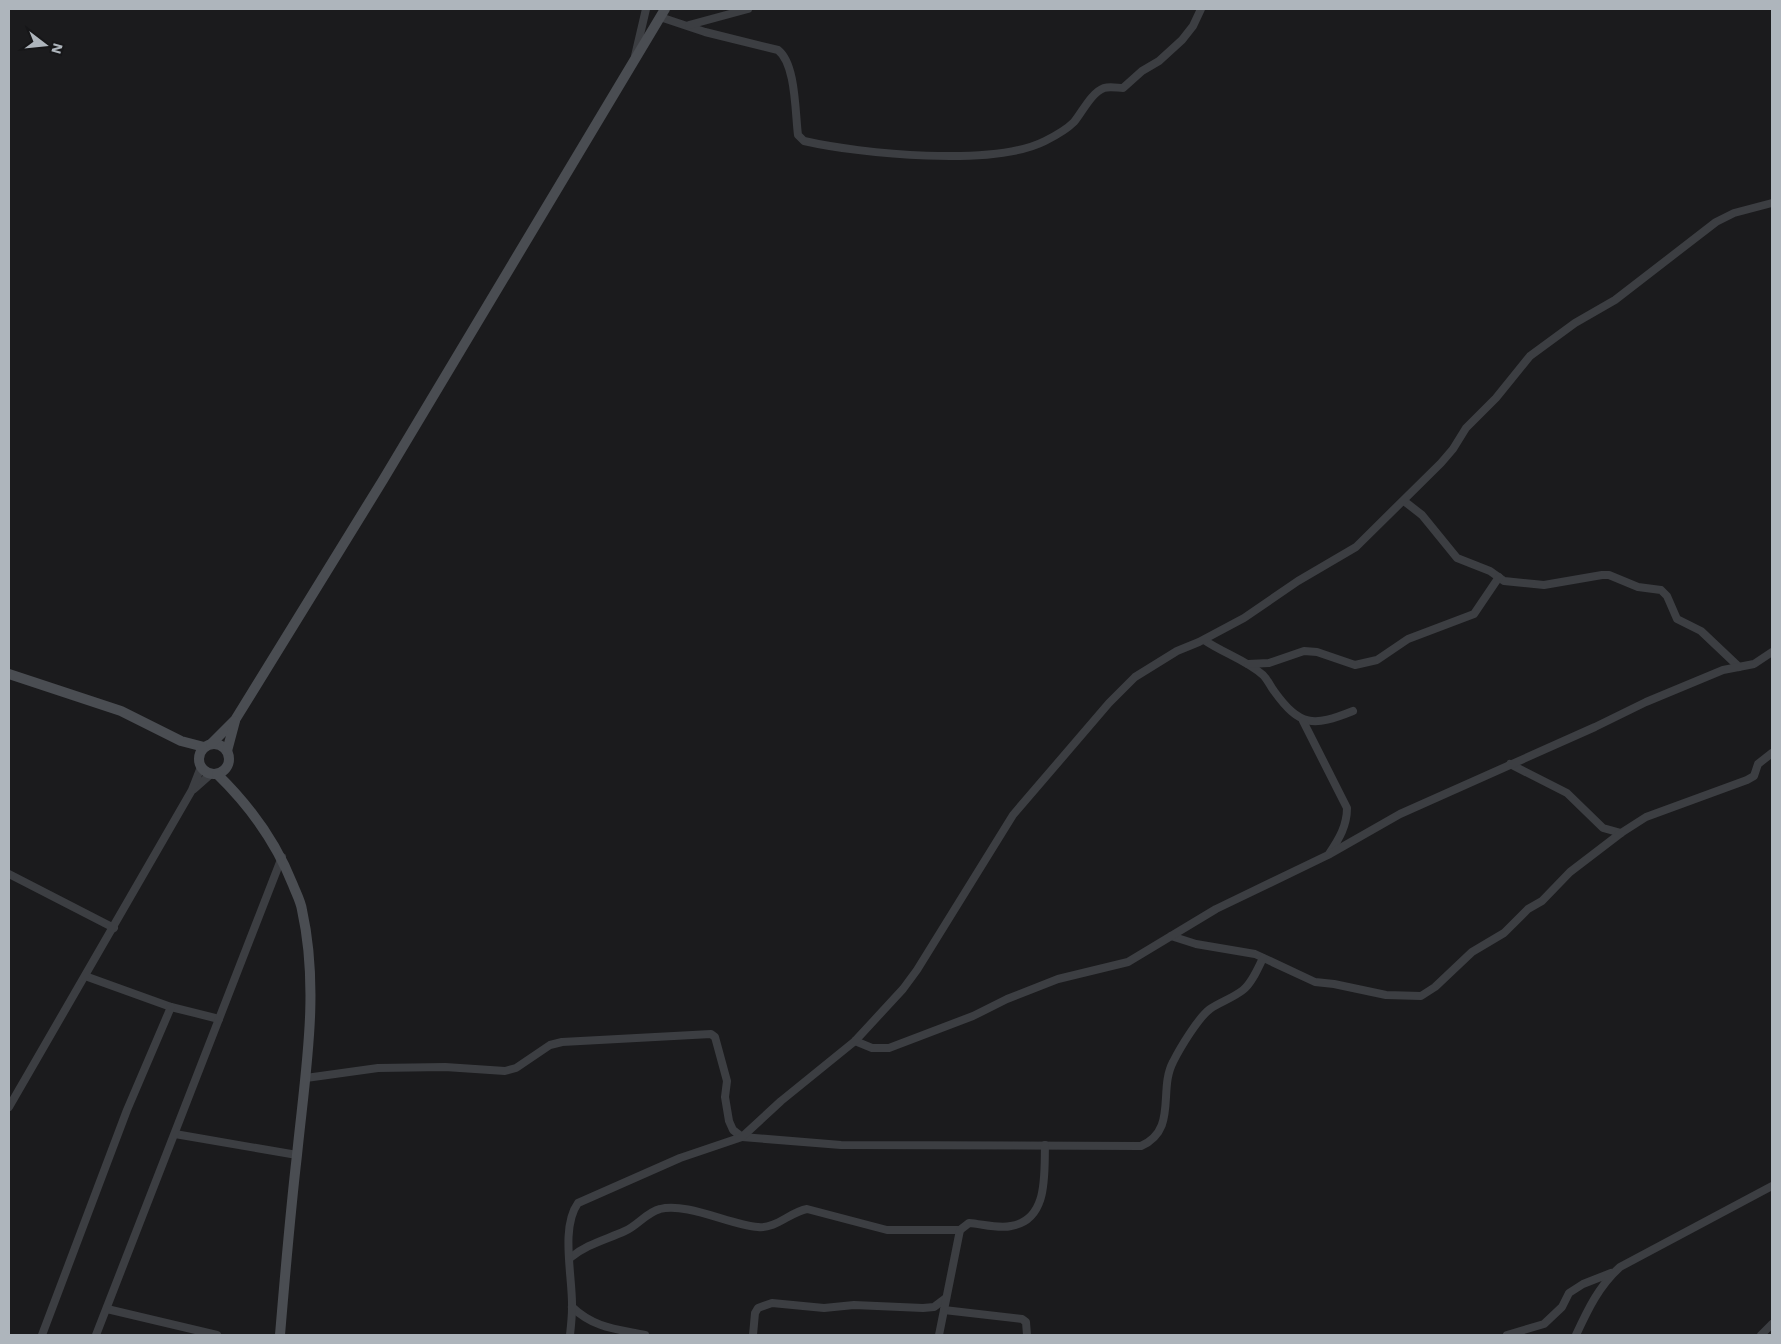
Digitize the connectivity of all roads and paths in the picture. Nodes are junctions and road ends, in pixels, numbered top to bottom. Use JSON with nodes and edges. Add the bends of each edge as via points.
{"nodes":[{"id":1,"x":646,"y":9,"type":"edge"},
{"id":2,"x":748,"y":9,"type":"edge"},
{"id":3,"x":1200,"y":9,"type":"edge"},
{"id":4,"x":663,"y":13,"type":"edge"},
{"id":5,"x":687,"y":26,"type":"junction"},
{"id":6,"x":634,"y":61,"type":"junction"},
{"id":7,"x":1772,"y":203,"type":"edge"},
{"id":8,"x":1404,"y":501,"type":"junction"},
{"id":9,"x":1499,"y":578,"type":"junction"},
{"id":10,"x":1204,"y":640,"type":"junction"},
{"id":11,"x":1772,"y":652,"type":"edge"},
{"id":12,"x":1248,"y":664,"type":"junction"},
{"id":13,"x":1739,"y":667,"type":"junction"},
{"id":14,"x":9,"y":674,"type":"edge"},
{"id":15,"x":1353,"y":711,"type":"dead end"},
{"id":16,"x":235,"y":720,"type":"junction"},
{"id":17,"x":1303,"y":721,"type":"junction"},
{"id":18,"x":181,"y":741,"type":"junction"},
{"id":19,"x":207,"y":746,"type":"junction"},
{"id":20,"x":227,"y":751,"type":"junction"},
{"id":21,"x":1772,"y":754,"type":"edge"},
{"id":22,"x":200,"y":764,"type":"junction"},
{"id":23,"x":1510,"y":764,"type":"junction"},
{"id":24,"x":228,"y":765,"type":"junction"},
{"id":25,"x":214,"y":774,"type":"junction"},
{"id":26,"x":192,"y":790,"type":"junction"},
{"id":27,"x":239,"y":794,"type":"junction"},
{"id":28,"x":1621,"y":833,"type":"junction"},
{"id":29,"x":1328,"y":855,"type":"junction"},
{"id":30,"x":282,"y":857,"type":"junction"},
{"id":31,"x":9,"y":874,"type":"edge"},
{"id":32,"x":114,"y":928,"type":"junction"},
{"id":33,"x":1171,"y":936,"type":"junction"},
{"id":34,"x":1263,"y":958,"type":"junction"},
{"id":35,"x":85,"y":976,"type":"junction"},
{"id":36,"x":171,"y":1007,"type":"junction"},
{"id":37,"x":219,"y":1019,"type":"junction"},
{"id":38,"x":854,"y":1041,"type":"junction"},
{"id":39,"x":306,"y":1078,"type":"junction"},
{"id":40,"x":9,"y":1107,"type":"edge"},
{"id":41,"x":174,"y":1134,"type":"junction"},
{"id":42,"x":742,"y":1137,"type":"junction"},
{"id":43,"x":1045,"y":1145,"type":"junction"},
{"id":44,"x":297,"y":1155,"type":"junction"},
{"id":45,"x":1772,"y":1186,"type":"edge"},
{"id":46,"x":960,"y":1230,"type":"junction"},
{"id":47,"x":570,"y":1258,"type":"junction"},
{"id":48,"x":1615,"y":1272,"type":"junction"},
{"id":49,"x":946,"y":1298,"type":"junction"},
{"id":50,"x":572,"y":1307,"type":"junction"},
{"id":51,"x":106,"y":1309,"type":"junction"},
{"id":52,"x":944,"y":1310,"type":"junction"},
{"id":53,"x":1772,"y":1324,"type":"edge"},
{"id":54,"x":196,"y":1333,"type":"edge"},
{"id":55,"x":42,"y":1335,"type":"edge"},
{"id":56,"x":96,"y":1335,"type":"edge"},
{"id":57,"x":218,"y":1335,"type":"edge"},
{"id":58,"x":280,"y":1335,"type":"edge"},
{"id":59,"x":570,"y":1335,"type":"edge"},
{"id":60,"x":645,"y":1335,"type":"edge"},
{"id":61,"x":753,"y":1335,"type":"edge"},
{"id":62,"x":939,"y":1335,"type":"edge"},
{"id":63,"x":1027,"y":1335,"type":"edge"},
{"id":64,"x":1507,"y":1335,"type":"edge"},
{"id":65,"x":1576,"y":1335,"type":"edge"},
{"id":66,"x":1761,"y":1335,"type":"edge"}],
"edges":[{"from":1,"to":6,"type":"street"},
{"from":2,"to":5,"type":"street"},
{"from":3,"to":5,"type":"street","via":[[1193,26],[1169,53],[1123,88],[1105,88],[1096,94],[1073,123],[1062,131],[1027,148],[976,155],[898,152],[804,142],[798,135],[791,73],[785,55],[778,50]]},
{"from":4,"to":5,"type":"street"},
{"from":4,"to":6,"type":"main road"},
{"from":6,"to":16,"type":"main road"},
{"from":7,"to":8,"type":"street","via":[[1734,213],[1716,222],[1615,300],[1575,323],[1530,356],[1466,428],[1454,449]]},
{"from":8,"to":9,"type":"street","via":[[1422,515],[1456,558],[1490,571]]},
{"from":8,"to":10,"type":"street","via":[[1356,548]]},
{"from":9,"to":12,"type":"street","via":[[1474,614],[1408,639],[1377,660],[1355,665],[1318,652],[1304,651],[1269,663]]},
{"from":9,"to":13,"type":"street","via":[[1544,585],[1609,575],[1638,587],[1661,590],[1677,619],[1701,631]]},
{"from":10,"to":12,"type":"street"},
{"from":10,"to":38,"type":"street","via":[[1178,651],[1135,677],[1109,703],[1013,815],[917,970]]},
{"from":11,"to":13,"type":"street","via":[[1754,664]]},
{"from":12,"to":17,"type":"street","via":[[1265,677],[1282,701]]},
{"from":13,"to":23,"type":"street","via":[[1646,702]]},
{"from":14,"to":18,"type":"main road","via":[[122,711]]},
{"from":15,"to":17,"type":"street","via":[[1312,723]]},
{"from":16,"to":19,"type":"main road"},
{"from":16,"to":20,"type":"main road"},
{"from":17,"to":29,"type":"street","via":[[1347,808],[1344,830]]},
{"from":18,"to":19,"type":"main road"},
{"from":18,"to":22,"type":"main road"},
{"from":19,"to":20,"type":"main road","via":[[220,745]]},
{"from":19,"to":22,"type":"main road"},
{"from":20,"to":24,"type":"main road"},
{"from":21,"to":28,"type":"street","via":[[1758,764],[1754,776],[1747,780],[1646,817]]},
{"from":22,"to":25,"type":"main road"},
{"from":22,"to":26,"type":"street"},
{"from":23,"to":28,"type":"street","via":[[1567,793],[1602,828]]},
{"from":23,"to":29,"type":"street","via":[[1398,814]]},
{"from":24,"to":25,"type":"main road"},
{"from":24,"to":27,"type":"main road"},
{"from":25,"to":26,"type":"street"},
{"from":25,"to":27,"type":"main road"},
{"from":26,"to":32,"type":"street"},
{"from":27,"to":30,"type":"main road"},
{"from":28,"to":34,"type":"street","via":[[1570,872],[1504,933],[1472,952],[1421,996],[1394,997],[1315,982]]},
{"from":29,"to":33,"type":"street"},
{"from":30,"to":37,"type":"street"},
{"from":30,"to":39,"type":"main road","via":[[302,909],[310,975]]},
{"from":31,"to":32,"type":"street"},
{"from":32,"to":35,"type":"street"},
{"from":33,"to":34,"type":"street"},
{"from":33,"to":38,"type":"street","via":[[1128,962],[1058,979],[889,1048],[872,1048]]},
{"from":34,"to":43,"type":"street","via":[[1243,990],[1209,1010],[1172,1063],[1165,1118],[1153,1141],[1142,1146]]},
{"from":35,"to":36,"type":"street"},
{"from":35,"to":40,"type":"street"},
{"from":36,"to":37,"type":"street"},
{"from":36,"to":55,"type":"street","via":[[127,1110]]},
{"from":37,"to":41,"type":"street"},
{"from":38,"to":42,"type":"street"},
{"from":39,"to":42,"type":"street","via":[[378,1068],[505,1070],[516,1068],[550,1045],[562,1042],[711,1034],[715,1036],[727,1081],[725,1097],[729,1121],[733,1130]]},
{"from":39,"to":44,"type":"main road"},
{"from":41,"to":44,"type":"street"},
{"from":41,"to":51,"type":"street"},
{"from":42,"to":43,"type":"street","via":[[841,1145]]},
{"from":42,"to":47,"type":"street","via":[[694,1153],[578,1203],[571,1214]]},
{"from":43,"to":46,"type":"street","via":[[1043,1193],[1032,1216],[1011,1227],[969,1224]]},
{"from":44,"to":58,"type":"main road"},
{"from":45,"to":48,"type":"street","via":[[1629,1261]]},
{"from":46,"to":47,"type":"street","via":[[887,1230],[807,1209],[770,1226],[758,1227],[674,1208],[660,1209],[632,1228],[582,1249]]},
{"from":46,"to":49,"type":"street"},
{"from":47,"to":50,"type":"street"},
{"from":48,"to":64,"type":"street","via":[[1583,1284],[1570,1293],[1562,1307],[1544,1324]]},
{"from":48,"to":65,"type":"street","via":[[1588,1308]]},
{"from":49,"to":52,"type":"street"},
{"from":49,"to":61,"type":"street","via":[[934,1307],[923,1308],[854,1305],[824,1308],[772,1303],[758,1308],[755,1313]]},
{"from":50,"to":59,"type":"street"},
{"from":50,"to":60,"type":"street","via":[[595,1324]]},
{"from":51,"to":54,"type":"street"},
{"from":51,"to":56,"type":"street"},
{"from":52,"to":62,"type":"street"},
{"from":52,"to":63,"type":"street","via":[[1022,1318],[1026,1322]]},
{"from":53,"to":66,"type":"street"},
{"from":54,"to":57,"type":"street"}]}
